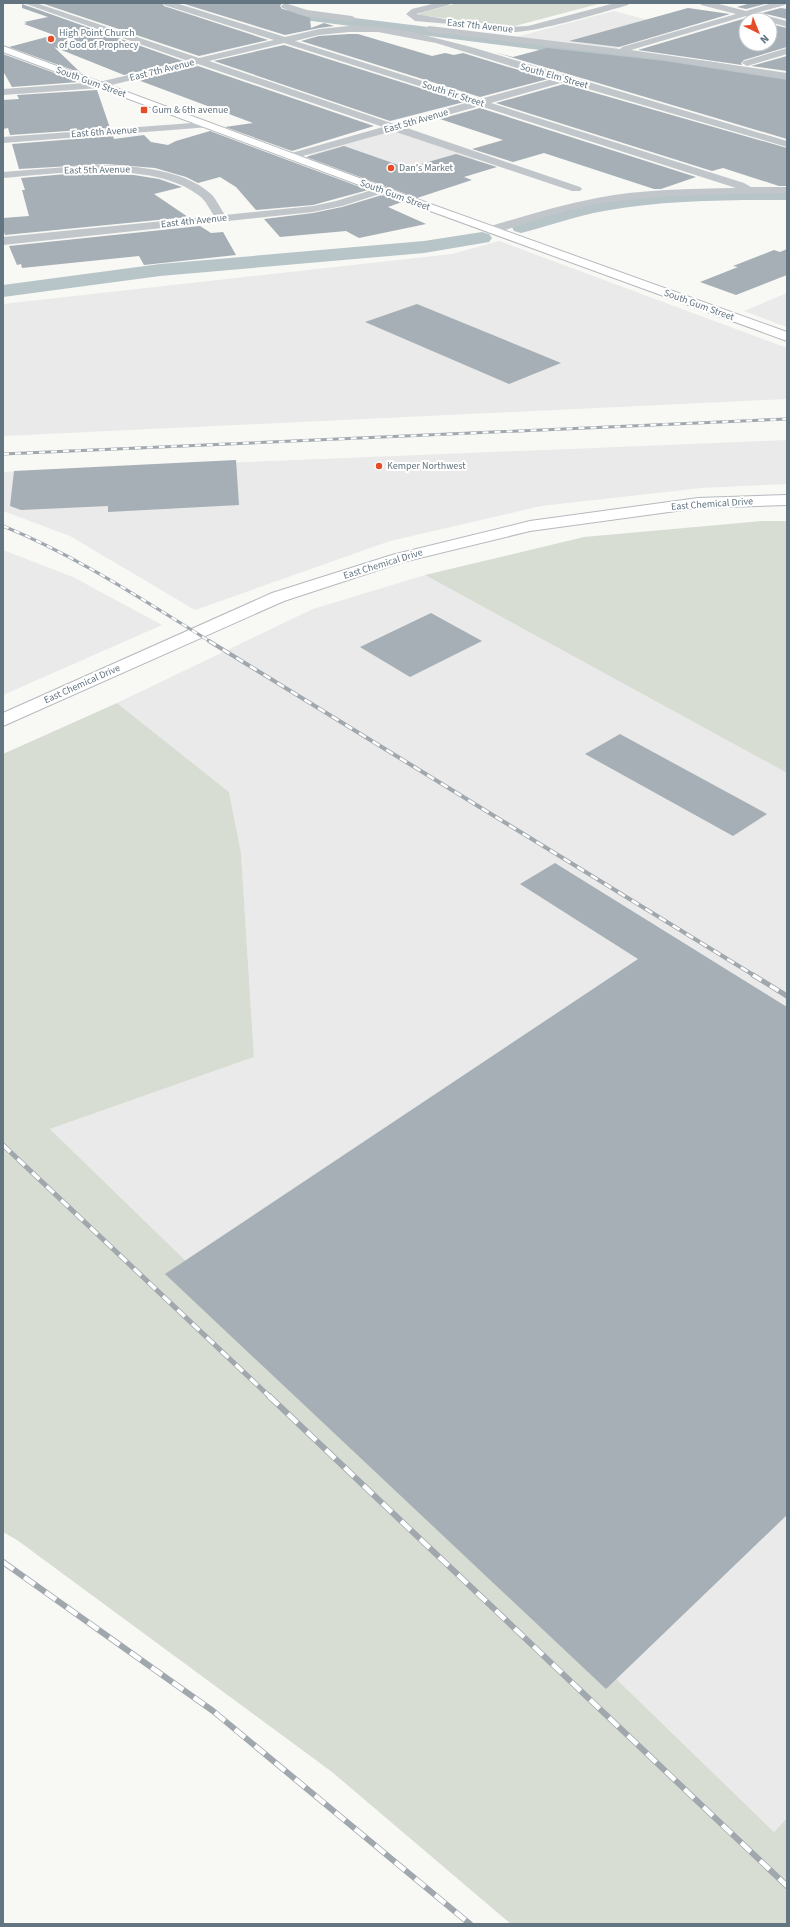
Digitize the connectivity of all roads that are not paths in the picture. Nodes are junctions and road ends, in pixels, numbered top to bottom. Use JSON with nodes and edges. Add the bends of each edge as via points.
{"nodes":[{"id":1,"x":27,"y":3,"type":"edge"},
{"id":2,"x":167,"y":3,"type":"edge"},
{"id":3,"x":446,"y":3,"type":"edge"},
{"id":4,"x":625,"y":3,"type":"edge"},
{"id":5,"x":704,"y":3,"type":"edge"},
{"id":6,"x":782,"y":3,"type":"edge"},
{"id":7,"x":285,"y":6,"type":"dead end"},
{"id":8,"x":742,"y":12,"type":"edge"},
{"id":9,"x":750,"y":12,"type":"edge"},
{"id":10,"x":738,"y":15,"type":"edge"},
{"id":11,"x":319,"y":32,"type":"joint"},
{"id":12,"x":284,"y":40,"type":"junction"},
{"id":13,"x":3,"y":49,"type":"edge"},
{"id":14,"x":616,"y":51,"type":"junction"},
{"id":15,"x":787,"y":51,"type":"edge"},
{"id":16,"x":198,"y":61,"type":"junction"},
{"id":17,"x":747,"y":63,"type":"dead end"},
{"id":18,"x":787,"y":76,"type":"edge"},
{"id":19,"x":564,"y":78,"type":"junction"},
{"id":20,"x":99,"y":85,"type":"junction"},
{"id":21,"x":3,"y":92,"type":"edge"},
{"id":22,"x":479,"y":103,"type":"junction"},
{"id":23,"x":206,"y":124,"type":"junction"},
{"id":24,"x":394,"y":127,"type":"junction"},
{"id":25,"x":3,"y":140,"type":"edge"},
{"id":26,"x":787,"y":144,"type":"edge"},
{"id":27,"x":292,"y":156,"type":"junction"},
{"id":28,"x":3,"y":175,"type":"edge"},
{"id":29,"x":743,"y":188,"type":"junction"},
{"id":30,"x":576,"y":189,"type":"dead end"},
{"id":31,"x":382,"y":190,"type":"junction"},
{"id":32,"x":787,"y":190,"type":"edge"},
{"id":33,"x":787,"y":198,"type":"edge"},
{"id":34,"x":580,"y":217,"type":"dead end"},
{"id":35,"x":221,"y":218,"type":"junction"},
{"id":36,"x":492,"y":230,"type":"junction"},
{"id":37,"x":533,"y":232,"type":"dead end"},
{"id":38,"x":513,"y":238,"type":"junction"},
{"id":39,"x":3,"y":241,"type":"edge"},
{"id":40,"x":787,"y":337,"type":"edge"},
{"id":41,"x":787,"y":500,"type":"edge"},
{"id":42,"x":3,"y":720,"type":"edge"}],
"edges":[{"from":1,"to":16,"type":"street"},
{"from":2,"to":12,"type":"street","name":"South Fir Street"},
{"from":3,"to":4,"type":"street","name":"East 7th Avenue","via":[[410,14],[420,19],[519,30]]},
{"from":5,"to":8,"type":"street"},
{"from":6,"to":9,"type":"street"},
{"from":7,"to":14,"type":"street","via":[[320,15]]},
{"from":10,"to":14,"type":"street"},
{"from":11,"to":12,"type":"street","name":"East 7th Avenue"},
{"from":11,"to":19,"type":"street","name":"South Elm Street","via":[[339,28],[361,28],[414,36]]},
{"from":12,"to":16,"type":"street","name":"East 7th Avenue"},
{"from":12,"to":22,"type":"street","name":"South Fir Street"},
{"from":13,"to":20,"type":"main road","name":"South Gum Street"},
{"from":14,"to":18,"type":"street"},
{"from":15,"to":17,"type":"street"},
{"from":16,"to":20,"type":"street","name":"East 7th Avenue"},
{"from":16,"to":24,"type":"street"},
{"from":19,"to":22,"type":"street","name":"East 5th Avenue"},
{"from":19,"to":26,"type":"street","name":"South Elm Street"},
{"from":20,"to":21,"type":"street","name":"East 7th Avenue"},
{"from":20,"to":23,"type":"main road","name":"South Gum Street"},
{"from":22,"to":24,"type":"street","name":"East 5th Avenue"},
{"from":22,"to":29,"type":"street","name":"South Fir Street"},
{"from":23,"to":25,"type":"street","name":"East 6th Avenue"},
{"from":23,"to":27,"type":"main road","name":"South Gum Street"},
{"from":24,"to":27,"type":"street","name":"East 5th Avenue"},
{"from":24,"to":30,"type":"street"},
{"from":27,"to":31,"type":"main road","name":"South Gum Street"},
{"from":28,"to":35,"type":"street","name":"East 5th Avenue","via":[[87,168],[146,171],[160,174],[197,190],[206,196]]},
{"from":29,"to":32,"type":"street"},
{"from":29,"to":36,"type":"street","via":[[599,201],[550,212]]},
{"from":31,"to":35,"type":"street","name":"East 4th Avenue","via":[[313,209]]},
{"from":31,"to":36,"type":"main road","name":"South Gum Street"},
{"from":33,"to":34,"type":"street","via":[[686,201],[635,206]]},
{"from":35,"to":39,"type":"street","name":"East 4th Avenue"},
{"from":36,"to":38,"type":"main road","name":"South Gum Street"},
{"from":37,"to":38,"type":"street"},
{"from":38,"to":40,"type":"main road","name":"South Gum Street"},
{"from":41,"to":42,"type":"main road","name":"East Chemical Drive","via":[[698,503],[530,526],[398,558],[278,597]]}]}
